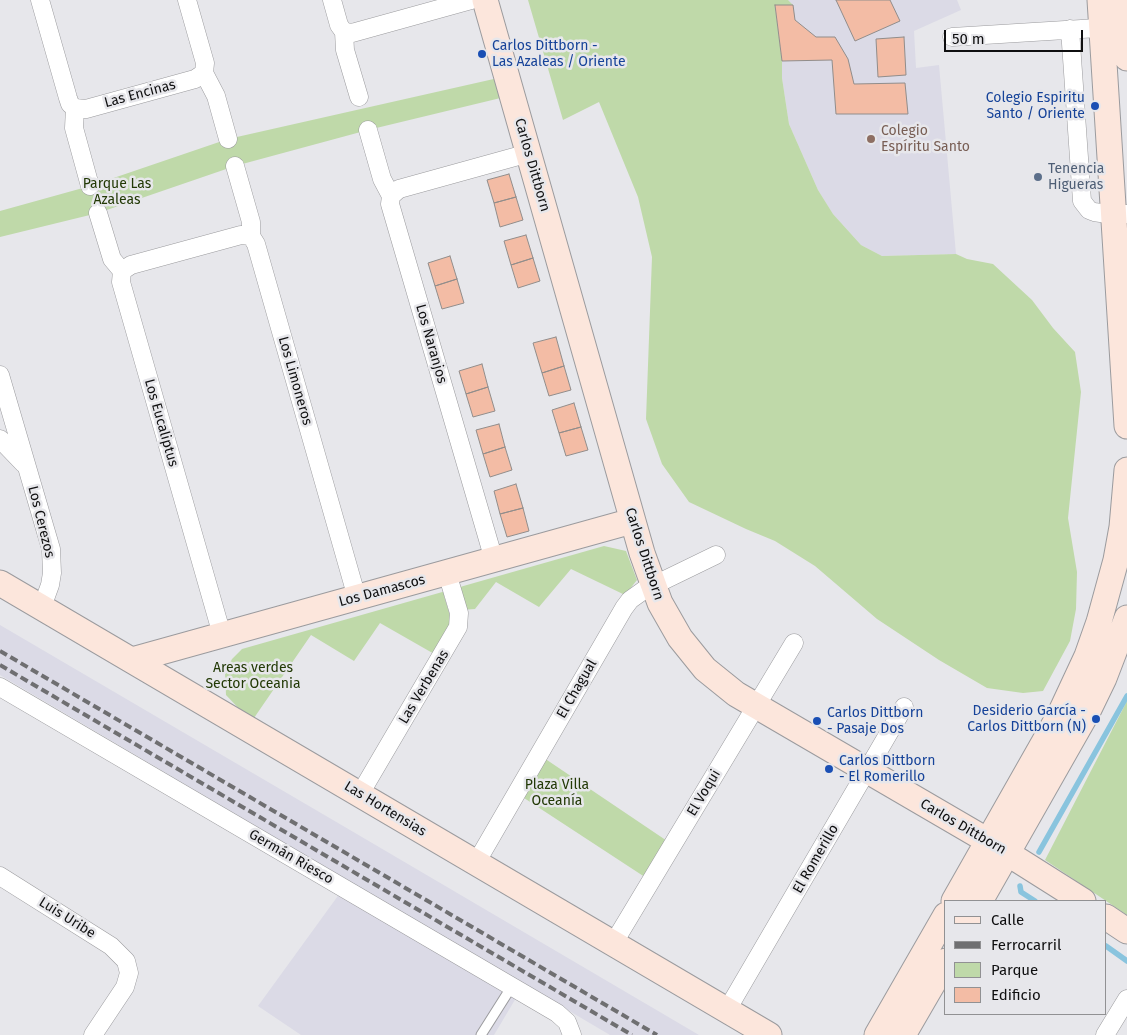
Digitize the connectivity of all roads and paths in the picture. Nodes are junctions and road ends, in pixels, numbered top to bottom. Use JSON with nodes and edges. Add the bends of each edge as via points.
{"nodes":[{"id":1,"x":40,"y":0,"type":"edge"},
{"id":2,"x":187,"y":0,"type":"edge"},
{"id":3,"x":332,"y":0,"type":"edge"},
{"id":4,"x":470,"y":0,"type":"edge"},
{"id":5,"x":485,"y":0,"type":"edge"},
{"id":6,"x":1100,"y":0,"type":"edge"},
{"id":7,"x":1123,"y":0,"type":"edge"},
{"id":8,"x":1113,"y":27,"type":"junction"},
{"id":9,"x":1070,"y":29,"type":"junction"},
{"id":10,"x":344,"y":32,"type":"junction"},
{"id":11,"x":952,"y":36,"type":"dead end"},
{"id":12,"x":1127,"y":58,"type":"edge"},
{"id":13,"x":204,"y":73,"type":"junction"},
{"id":14,"x":359,"y":97,"type":"dead end"},
{"id":15,"x":75,"y":108,"type":"junction"},
{"id":16,"x":368,"y":130,"type":"dead end"},
{"id":17,"x":228,"y":139,"type":"dead end"},
{"id":18,"x":529,"y":153,"type":"junction"},
{"id":19,"x":235,"y":166,"type":"dead end"},
{"id":20,"x":90,"y":186,"type":"dead end"},
{"id":21,"x":391,"y":196,"type":"junction"},
{"id":22,"x":98,"y":213,"type":"dead end"},
{"id":23,"x":1121,"y":214,"type":"edge"},
{"id":24,"x":251,"y":236,"type":"junction"},
{"id":25,"x":122,"y":271,"type":"junction"},
{"id":26,"x":1123,"y":284,"type":"edge"},
{"id":27,"x":0,"y":376,"type":"edge"},
{"id":28,"x":1127,"y":426,"type":"edge"},
{"id":29,"x":0,"y":439,"type":"edge"},
{"id":30,"x":27,"y":466,"type":"junction"},
{"id":31,"x":1127,"y":470,"type":"edge"},
{"id":32,"x":632,"y":521,"type":"junction"},
{"id":33,"x":716,"y":555,"type":"dead end"},
{"id":34,"x":494,"y":560,"type":"junction"},
{"id":35,"x":447,"y":573,"type":"junction"},
{"id":36,"x":0,"y":583,"type":"edge"},
{"id":37,"x":653,"y":585,"type":"junction"},
{"id":38,"x":357,"y":598,"type":"junction"},
{"id":39,"x":42,"y":607,"type":"junction"},
{"id":40,"x":1127,"y":618,"type":"edge"},
{"id":41,"x":222,"y":635,"type":"junction"},
{"id":42,"x":1095,"y":635,"type":"junction"},
{"id":43,"x":794,"y":643,"type":"dead end"},
{"id":44,"x":1118,"y":643,"type":"junction"},
{"id":45,"x":132,"y":660,"type":"junction"},
{"id":46,"x":0,"y":687,"type":"edge"},
{"id":47,"x":904,"y":706,"type":"dead end"},
{"id":48,"x":756,"y":707,"type":"junction"},
{"id":49,"x":867,"y":771,"type":"junction"},
{"id":50,"x":360,"y":794,"type":"junction"},
{"id":51,"x":998,"y":847,"type":"junction"},
{"id":52,"x":476,"y":863,"type":"junction"},
{"id":53,"x":0,"y":876,"type":"edge"},
{"id":54,"x":955,"y":900,"type":"edge"},
{"id":55,"x":980,"y":900,"type":"edge"},
{"id":56,"x":1081,"y":900,"type":"edge"},
{"id":57,"x":944,"y":918,"type":"edge"},
{"id":58,"x":1107,"y":918,"type":"edge"},
{"id":59,"x":1127,"y":931,"type":"edge"},
{"id":60,"x":613,"y":944,"type":"junction"},
{"id":61,"x":944,"y":964,"type":"edge"},
{"id":62,"x":512,"y":986,"type":"junction"},
{"id":63,"x":1127,"y":999,"type":"edge"},
{"id":64,"x":727,"y":1010,"type":"junction"},
{"id":65,"x":93,"y":1035,"type":"edge"},
{"id":66,"x":481,"y":1035,"type":"edge"},
{"id":67,"x":572,"y":1035,"type":"edge"},
{"id":68,"x":769,"y":1035,"type":"edge"},
{"id":69,"x":877,"y":1035,"type":"edge"},
{"id":70,"x":903,"y":1035,"type":"edge"},
{"id":71,"x":1105,"y":1035,"type":"edge"}],
"edges":[{"from":1,"to":15,"type":"street","via":[[68,98]]},
{"from":2,"to":13,"type":"street","via":[[205,63]]},
{"from":3,"to":10,"type":"street","via":[[339,26]]},
{"from":4,"to":10,"type":"street","via":[[352,33]]},
{"from":5,"to":18,"type":"street","name":"Carlos Dittborn"},
{"from":6,"to":8,"type":"street"},
{"from":7,"to":8,"type":"street"},
{"from":8,"to":9,"type":"street"},
{"from":8,"to":12,"type":"street"},
{"from":8,"to":23,"type":"street"},
{"from":9,"to":11,"type":"street"},
{"from":9,"to":23,"type":"street","via":[[1082,201],[1094,212]]},
{"from":10,"to":14,"type":"street"},
{"from":13,"to":15,"type":"street","name":"Las Encinas","via":[[195,80],[81,110]]},
{"from":13,"to":17,"type":"street","via":[[216,96]]},
{"from":15,"to":20,"type":"street","via":[[74,128]]},
{"from":16,"to":21,"type":"street","name":"Los Naranjos","via":[[382,179]]},
{"from":18,"to":21,"type":"street","via":[[399,190]]},
{"from":18,"to":32,"type":"street","name":"Carlos Dittborn"},
{"from":19,"to":24,"type":"street","name":"Los Limoneros","via":[[251,222]]},
{"from":21,"to":34,"type":"street","name":"Los Naranjos","via":[[390,204]]},
{"from":22,"to":25,"type":"street","name":"Los Eucaliptus","via":[[112,259]]},
{"from":23,"to":26,"type":"street"},
{"from":24,"to":25,"type":"street","via":[[222,240],[131,265]]},
{"from":24,"to":38,"type":"street","name":"Los Limoneros","via":[[256,244]]},
{"from":25,"to":41,"type":"street","name":"Los Eucaliptus","via":[[120,282]]},
{"from":26,"to":28,"type":"street"},
{"from":27,"to":30,"type":"street","name":"Los Cerezos"},
{"from":29,"to":30,"type":"street","name":"Los Cerezos"},
{"from":30,"to":39,"type":"street","name":"Los Cerezos","via":[[51,555],[50,585]]},
{"from":31,"to":42,"type":"street","via":[[1116,560]]},
{"from":32,"to":34,"type":"street","name":"Los Damascos"},
{"from":32,"to":37,"type":"street","name":"Carlos Dittborn"},
{"from":33,"to":37,"type":"street","name":"El Chagual"},
{"from":34,"to":35,"type":"street","name":"Los Damascos"},
{"from":35,"to":38,"type":"street","name":"Los Damascos"},
{"from":35,"to":50,"type":"street","name":"Las Verbenas","via":[[459,612],[458,627]]},
{"from":36,"to":39,"type":"street","name":"Las Hortensias"},
{"from":37,"to":48,"type":"street","name":"Carlos Dittborn","via":[[669,621],[692,654],[720,682]]},
{"from":37,"to":52,"type":"street","name":"El Chagual","via":[[636,595],[624,608]]},
{"from":38,"to":41,"type":"street","name":"Los Damascos"},
{"from":39,"to":45,"type":"street","name":"Las Hortensias"},
{"from":40,"to":44,"type":"street"},
{"from":41,"to":45,"type":"street","name":"Los Damascos"},
{"from":42,"to":44,"type":"street"},
{"from":42,"to":51,"type":"street"},
{"from":43,"to":48,"type":"street","name":"El Voqui"},
{"from":44,"to":51,"type":"street","via":[[1088,711]]},
{"from":45,"to":50,"type":"street","name":"Las Hortensias"},
{"from":46,"to":62,"type":"street","name":"Germán Riesco"},
{"from":47,"to":49,"type":"street","name":"El Romerillo"},
{"from":48,"to":49,"type":"street","name":"Carlos Dittborn"},
{"from":48,"to":60,"type":"street","name":"El Voqui"},
{"from":49,"to":51,"type":"street","name":"Carlos Dittborn"},
{"from":49,"to":64,"type":"street","name":"El Romerillo"},
{"from":50,"to":52,"type":"street","name":"Las Hortensias"},
{"from":51,"to":54,"type":"street"},
{"from":51,"to":55,"type":"street"},
{"from":51,"to":56,"type":"street","name":"Carlos Dittborn"},
{"from":52,"to":60,"type":"street","name":"Las Hortensias"},
{"from":53,"to":65,"type":"street","name":"Luis Uribe","via":[[111,946],[128,966],[125,987]]},
{"from":57,"to":69,"type":"street"},
{"from":58,"to":59,"type":"street"},
{"from":60,"to":64,"type":"street","name":"Las Hortensias"},
{"from":61,"to":70,"type":"street"},
{"from":62,"to":66,"type":"lane"},
{"from":62,"to":67,"type":"street","name":"Germán Riesco","via":[[563,1016]]},
{"from":63,"to":71,"type":"street"},
{"from":64,"to":68,"type":"street","name":"Las Hortensias"}]}
